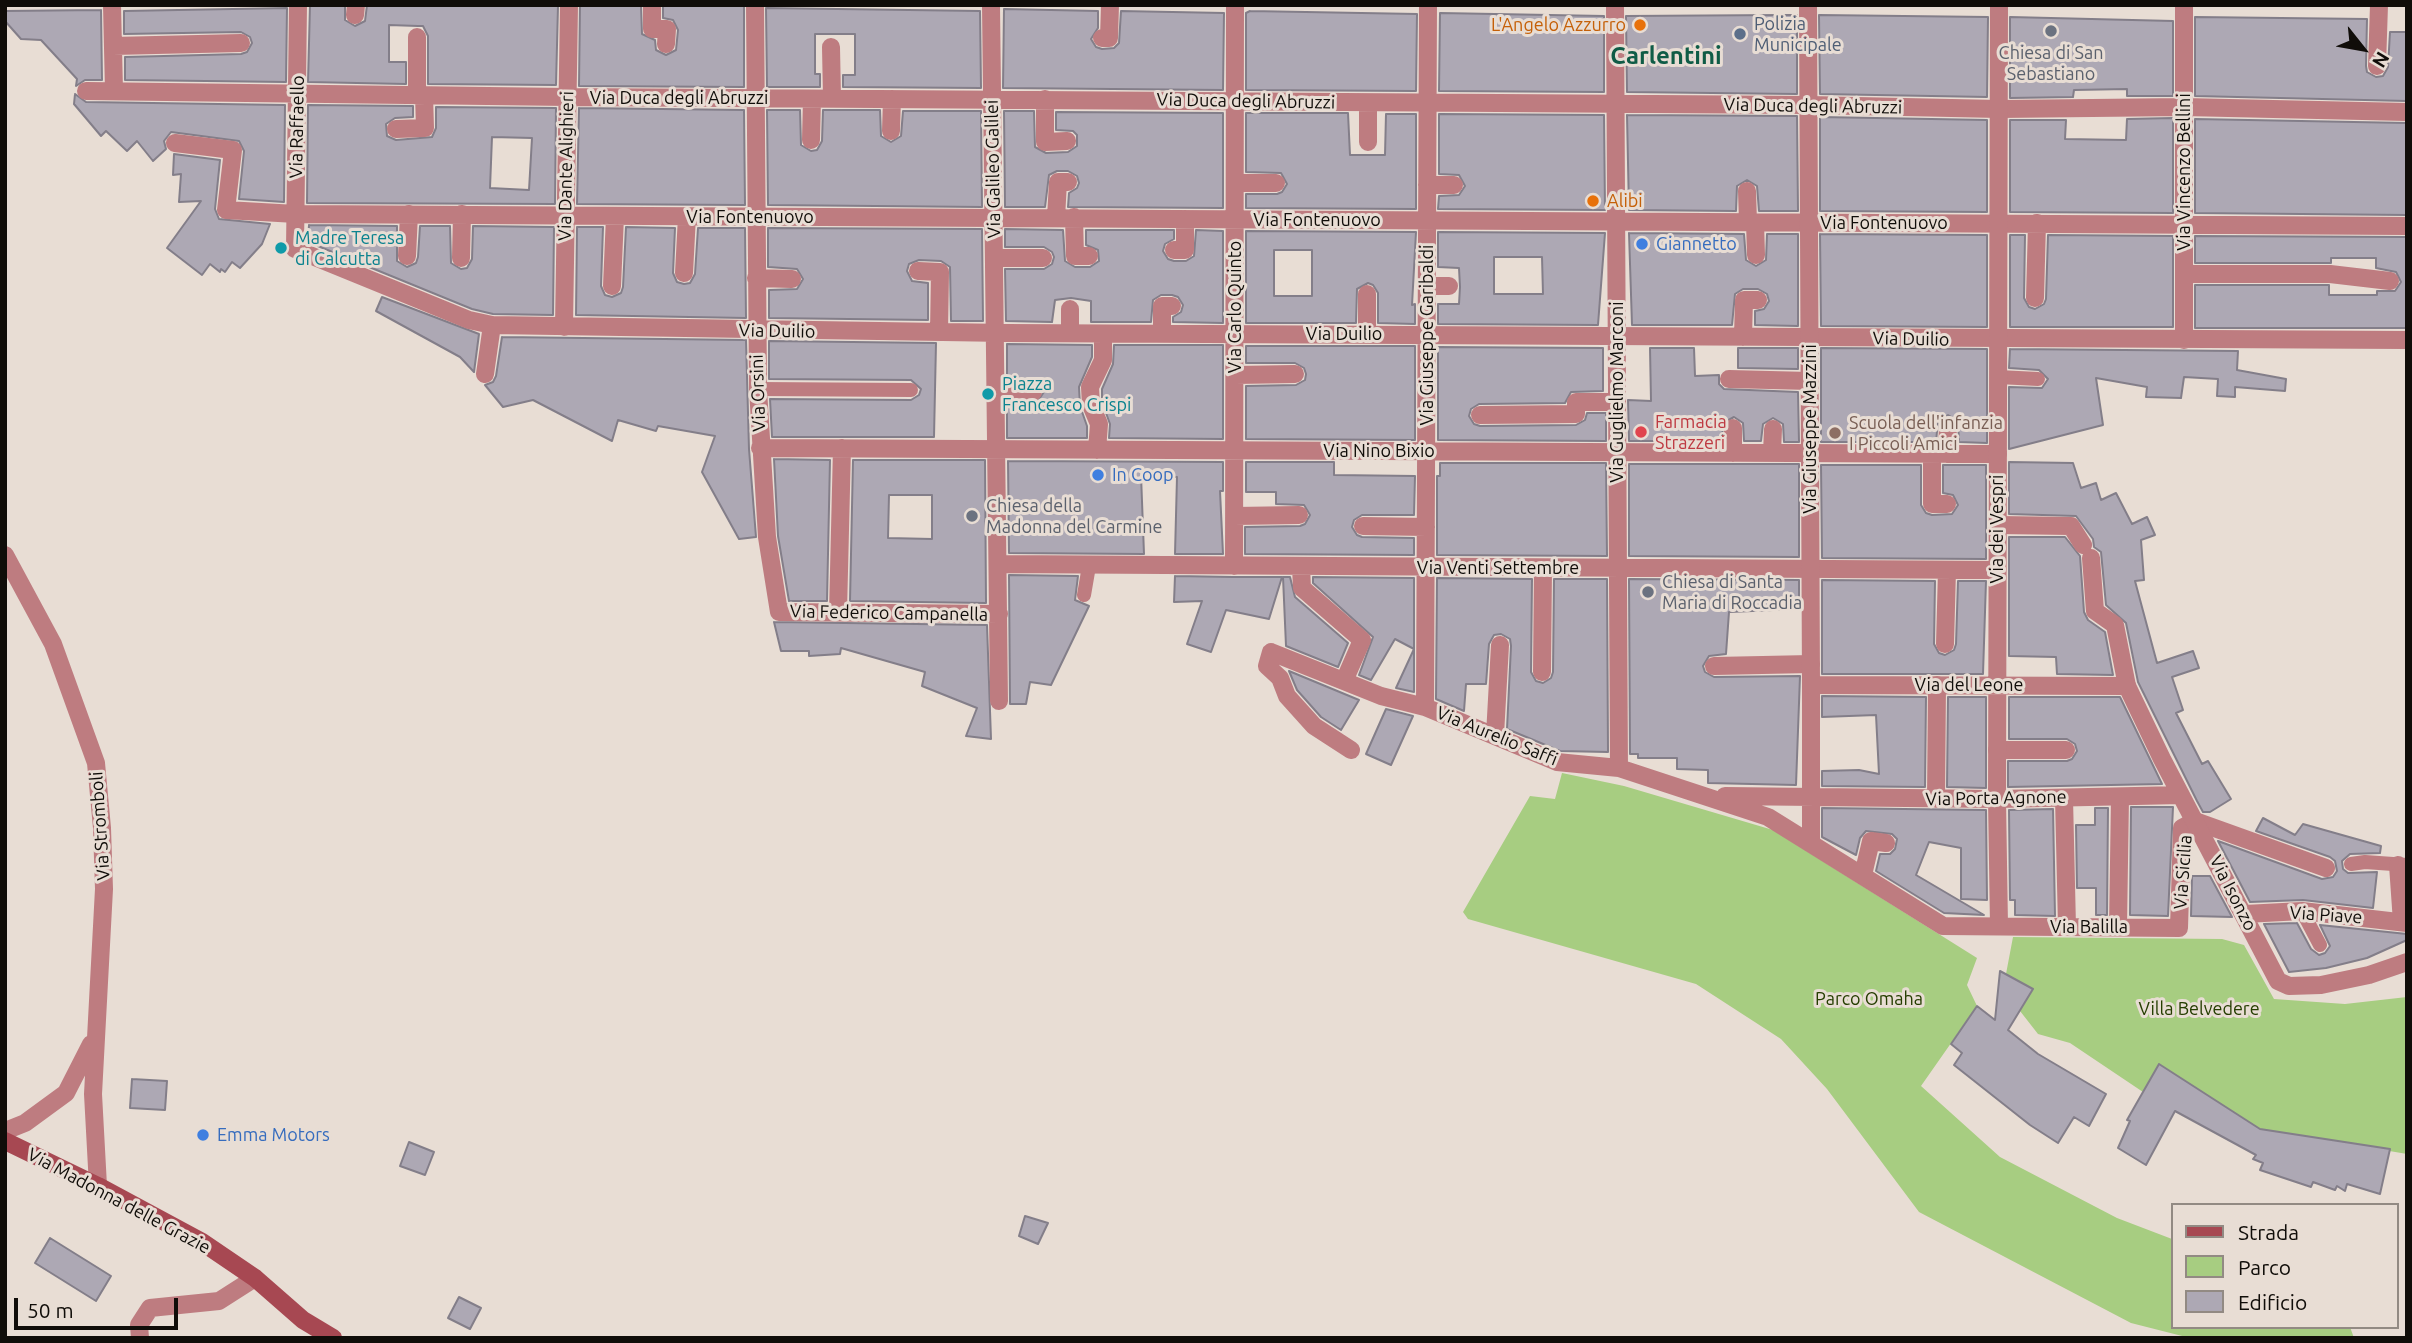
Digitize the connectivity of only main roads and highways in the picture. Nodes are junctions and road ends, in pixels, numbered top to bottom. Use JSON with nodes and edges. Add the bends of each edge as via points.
{"nodes":[{"id":1,"x":5,"y":1141,"type":"edge"},
{"id":2,"x":333,"y":1338,"type":"edge"}],
"edges":[{"from":1,"to":2,"type":"main road","name":"Via Madonna delle Grazie","via":[[202,1242]]}]}
